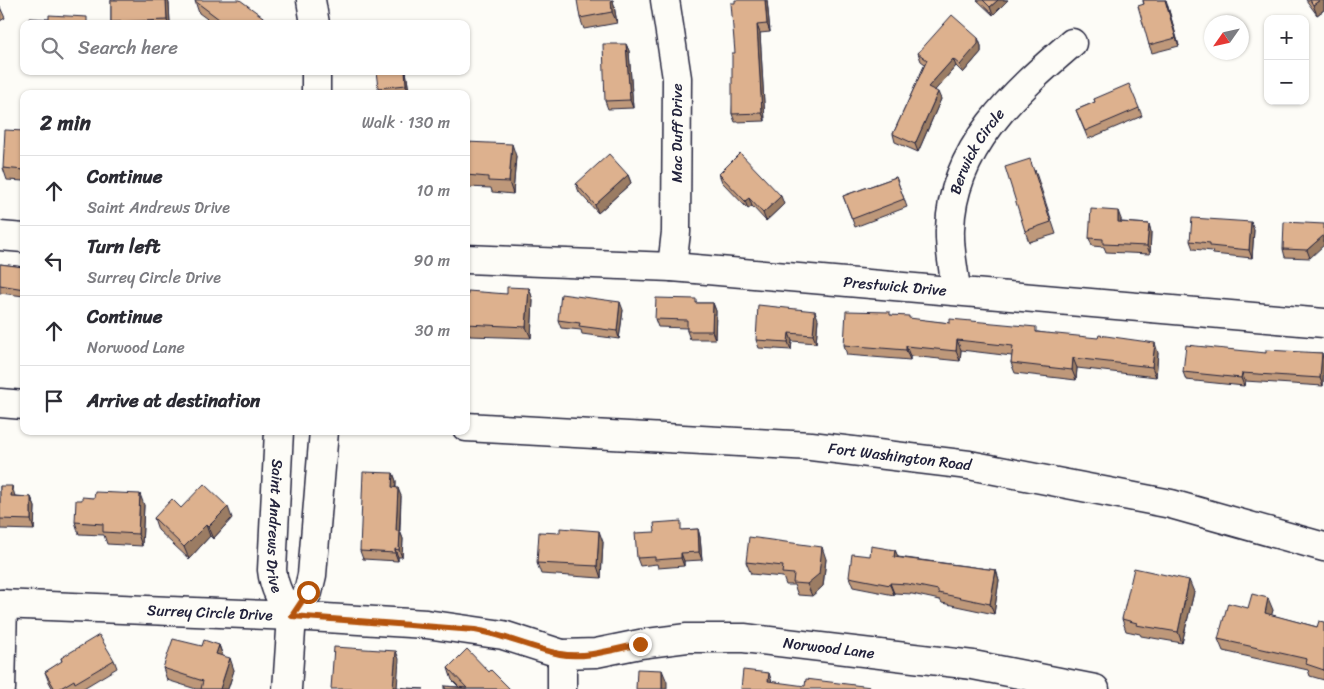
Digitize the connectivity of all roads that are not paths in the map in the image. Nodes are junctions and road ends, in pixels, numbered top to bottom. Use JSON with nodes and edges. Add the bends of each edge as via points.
{"nodes":[{"id":1,"x":311,"y":0,"type":"edge"},
{"id":2,"x":665,"y":0,"type":"edge"},
{"id":3,"x":314,"y":20,"type":"edge"},
{"id":4,"x":1072,"y":43,"type":"dead end"},
{"id":5,"x":316,"y":75,"type":"edge"},
{"id":6,"x":316,"y":90,"type":"edge"},
{"id":7,"x":0,"y":236,"type":"edge"},
{"id":8,"x":20,"y":238,"type":"edge"},
{"id":9,"x":470,"y":259,"type":"edge"},
{"id":10,"x":672,"y":267,"type":"junction"},
{"id":11,"x":956,"y":290,"type":"junction"},
{"id":12,"x":1324,"y":323,"type":"edge"},
{"id":13,"x":0,"y":404,"type":"edge"},
{"id":14,"x":20,"y":405,"type":"edge"},
{"id":15,"x":470,"y":427,"type":"edge"},
{"id":16,"x":279,"y":435,"type":"edge"},
{"id":17,"x":324,"y":435,"type":"edge"},
{"id":18,"x":1324,"y":547,"type":"edge"},
{"id":19,"x":2,"y":604,"type":"edge"},
{"id":20,"x":292,"y":616,"type":"junction"},
{"id":21,"x":562,"y":654,"type":"junction"},
{"id":22,"x":1,"y":689,"type":"edge"},
{"id":23,"x":287,"y":689,"type":"edge"},
{"id":24,"x":562,"y":689,"type":"edge"},
{"id":25,"x":1095,"y":689,"type":"edge"}],
"edges":[{"from":1,"to":3,"type":"street"},
{"from":2,"to":10,"type":"street","name":"Mac Duff Drive","via":[[677,78],[676,223]]},
{"from":4,"to":11,"type":"street","name":"Berwick Circle","via":[[1000,111],[979,137],[966,161],[950,228]]},
{"from":5,"to":6,"type":"street"},
{"from":7,"to":8,"type":"street"},
{"from":9,"to":10,"type":"street","name":"Prestwick Drive"},
{"from":10,"to":11,"type":"street","name":"Prestwick Drive"},
{"from":11,"to":12,"type":"street","name":"Prestwick Drive"},
{"from":13,"to":14,"type":"street"},
{"from":15,"to":18,"type":"street","name":"Fort Washington Road","via":[[811,446],[969,465],[1171,504]]},
{"from":16,"to":20,"type":"street","name":"Saint Andrews Drive","via":[[272,570],[279,596]]},
{"from":17,"to":20,"type":"street","name":"Saint Andrews Drive","via":[[310,584]]},
{"from":19,"to":20,"type":"street","name":"Surrey Circle Drive"},
{"from":19,"to":22,"type":"street"},
{"from":20,"to":21,"type":"street","name":"Surrey Circle Drive","via":[[475,630],[503,635]]},
{"from":20,"to":23,"type":"street","name":"Saint Andrews Drive"},
{"from":21,"to":24,"type":"street"},
{"from":21,"to":25,"type":"street","name":"Norwood Lane","via":[[596,653],[688,638],[744,638],[973,665]]}]}
